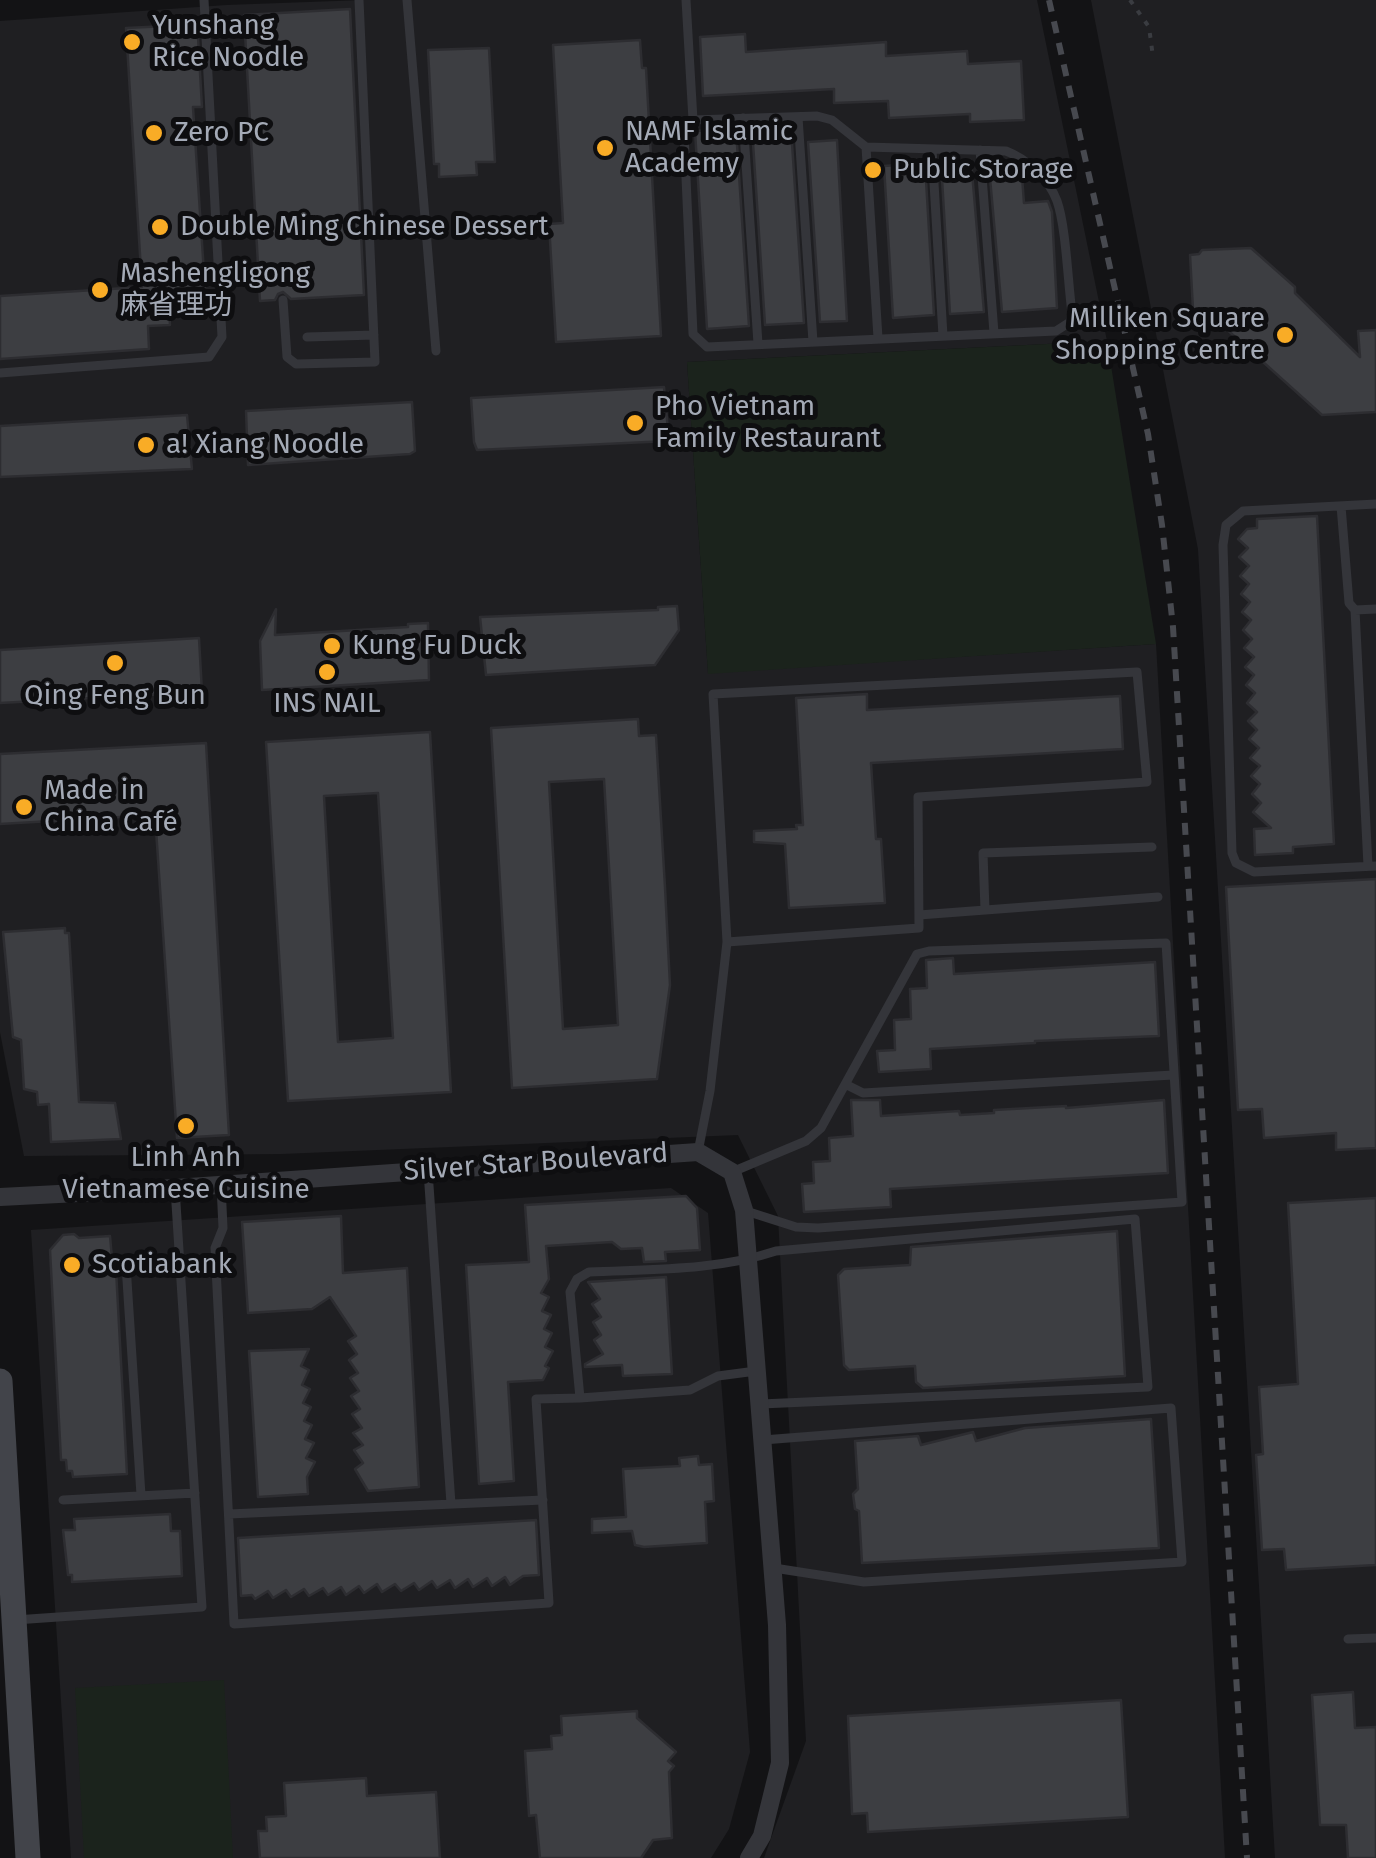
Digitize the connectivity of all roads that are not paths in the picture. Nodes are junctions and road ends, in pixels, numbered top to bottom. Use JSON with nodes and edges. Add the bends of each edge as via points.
{"nodes":[{"id":1,"x":204,"y":0,"type":"edge"},
{"id":2,"x":358,"y":0,"type":"edge"},
{"id":3,"x":407,"y":0,"type":"edge"},
{"id":4,"x":686,"y":0,"type":"edge"},
{"id":5,"x":798,"y":117,"type":"junction"},
{"id":6,"x":743,"y":118,"type":"junction"},
{"id":7,"x":692,"y":120,"type":"junction"},
{"id":8,"x":866,"y":146,"type":"junction"},
{"id":9,"x":932,"y":149,"type":"junction"},
{"id":10,"x":980,"y":150,"type":"junction"},
{"id":11,"x":283,"y":300,"type":"dead end"},
{"id":12,"x":994,"y":334,"type":"junction"},
{"id":13,"x":374,"y":335,"type":"junction"},
{"id":14,"x":943,"y":336,"type":"junction"},
{"id":15,"x":307,"y":337,"type":"dead end"},
{"id":16,"x":878,"y":338,"type":"junction"},
{"id":17,"x":814,"y":342,"type":"junction"},
{"id":18,"x":758,"y":344,"type":"junction"},
{"id":19,"x":436,"y":351,"type":"dead end"},
{"id":20,"x":0,"y":373,"type":"edge"},
{"id":21,"x":1376,"y":504,"type":"edge"},
{"id":22,"x":1341,"y":506,"type":"junction"},
{"id":23,"x":1376,"y":608,"type":"edge"},
{"id":24,"x":1355,"y":610,"type":"junction"},
{"id":25,"x":1376,"y":731,"type":"edge"},
{"id":26,"x":1361,"y":732,"type":"junction"},
{"id":27,"x":1152,"y":847,"type":"dead end"},
{"id":28,"x":1372,"y":866,"type":"edge"},
{"id":29,"x":1158,"y":897,"type":"dead end"},
{"id":30,"x":984,"y":910,"type":"junction"},
{"id":31,"x":918,"y":916,"type":"junction"},
{"id":32,"x":728,"y":942,"type":"junction"},
{"id":33,"x":1173,"y":1075,"type":"junction"},
{"id":34,"x":848,"y":1085,"type":"junction"},
{"id":35,"x":698,"y":1152,"type":"junction"},
{"id":36,"x":428,"y":1171,"type":"junction"},
{"id":37,"x":732,"y":1172,"type":"junction"},
{"id":38,"x":221,"y":1185,"type":"junction"},
{"id":39,"x":175,"y":1188,"type":"junction"},
{"id":40,"x":0,"y":1197,"type":"edge"},
{"id":41,"x":744,"y":1210,"type":"junction"},
{"id":42,"x":180,"y":1260,"type":"junction"},
{"id":43,"x":746,"y":1261,"type":"junction"},
{"id":44,"x":756,"y":1370,"type":"junction"},
{"id":45,"x":0,"y":1381,"type":"edge"},
{"id":46,"x":580,"y":1398,"type":"junction"},
{"id":47,"x":758,"y":1404,"type":"junction"},
{"id":48,"x":760,"y":1440,"type":"junction"},
{"id":49,"x":195,"y":1492,"type":"junction"},
{"id":50,"x":141,"y":1496,"type":"junction"},
{"id":51,"x":63,"y":1500,"type":"dead end"},
{"id":52,"x":543,"y":1500,"type":"junction"},
{"id":53,"x":451,"y":1504,"type":"junction"},
{"id":54,"x":229,"y":1514,"type":"junction"},
{"id":55,"x":771,"y":1568,"type":"junction"},
{"id":56,"x":12,"y":1620,"type":"junction"},
{"id":57,"x":1376,"y":1638,"type":"edge"},
{"id":58,"x":1348,"y":1639,"type":"dead end"},
{"id":59,"x":28,"y":1858,"type":"edge"},
{"id":60,"x":749,"y":1858,"type":"edge"}],
"edges":[{"from":1,"to":20,"type":"lane","via":[[222,337],[209,357]]},
{"from":2,"to":13,"type":"lane"},
{"from":3,"to":19,"type":"lane"},
{"from":4,"to":7,"type":"lane"},
{"from":5,"to":6,"type":"lane"},
{"from":5,"to":8,"type":"lane","via":[[832,120]]},
{"from":5,"to":17,"type":"lane"},
{"from":6,"to":7,"type":"lane"},
{"from":6,"to":18,"type":"lane"},
{"from":7,"to":18,"type":"lane","via":[[684,134],[693,334],[707,347]]},
{"from":8,"to":9,"type":"lane"},
{"from":8,"to":16,"type":"lane"},
{"from":9,"to":10,"type":"lane"},
{"from":9,"to":14,"type":"lane"},
{"from":10,"to":12,"type":"lane"},
{"from":10,"to":12,"type":"lane","via":[[1026,160],[1057,202],[1072,313],[1056,330]]},
{"from":11,"to":13,"type":"lane","via":[[287,357],[296,364],[375,362]]},
{"from":12,"to":14,"type":"lane"},
{"from":13,"to":15,"type":"lane"},
{"from":14,"to":16,"type":"lane"},
{"from":16,"to":17,"type":"lane"},
{"from":17,"to":18,"type":"lane"},
{"from":21,"to":22,"type":"lane"},
{"from":22,"to":24,"type":"lane"},
{"from":22,"to":28,"type":"lane","via":[[1243,510],[1226,524],[1232,853],[1254,872]]},
{"from":23,"to":24,"type":"lane"},
{"from":24,"to":26,"type":"lane"},
{"from":25,"to":26,"type":"lane"},
{"from":26,"to":28,"type":"lane"},
{"from":27,"to":30,"type":"lane","via":[[983,853]]},
{"from":29,"to":30,"type":"lane"},
{"from":30,"to":31,"type":"lane"},
{"from":31,"to":32,"type":"lane","via":[[918,928]]},
{"from":31,"to":32,"type":"lane","via":[[918,797],[1147,782],[1137,672],[714,694]]},
{"from":32,"to":35,"type":"lane"},
{"from":33,"to":34,"type":"lane","via":[[862,1093]]},
{"from":33,"to":34,"type":"lane","via":[[1166,943],[917,954]]},
{"from":33,"to":41,"type":"lane","via":[[1182,1202],[818,1228]]},
{"from":34,"to":37,"type":"lane","via":[[806,1141]]},
{"from":35,"to":36,"type":"street","name":"Silver Star Boulevard"},
{"from":35,"to":37,"type":"street","name":"Silver Star Boulevard"},
{"from":36,"to":38,"type":"street","name":"Silver Star Boulevard"},
{"from":36,"to":53,"type":"lane"},
{"from":37,"to":41,"type":"street"},
{"from":38,"to":39,"type":"street","name":"Silver Star Boulevard"},
{"from":38,"to":54,"type":"lane","via":[[222,1228],[215,1248]]},
{"from":39,"to":40,"type":"street","name":"Silver Star Boulevard"},
{"from":39,"to":42,"type":"lane"},
{"from":41,"to":43,"type":"street"},
{"from":42,"to":49,"type":"lane"},
{"from":42,"to":50,"type":"lane","via":[[126,1264]]},
{"from":43,"to":44,"type":"street"},
{"from":43,"to":46,"type":"lane","via":[[589,1272],[576,1279],[570,1292]]},
{"from":43,"to":47,"type":"lane","via":[[776,1251],[1135,1219],[1148,1387]]},
{"from":44,"to":46,"type":"lane","via":[[718,1376],[690,1390]]},
{"from":44,"to":47,"type":"street"},
{"from":45,"to":56,"type":"main road"},
{"from":46,"to":52,"type":"lane","via":[[536,1399]]},
{"from":47,"to":48,"type":"street"},
{"from":48,"to":55,"type":"street"},
{"from":48,"to":55,"type":"lane","via":[[1172,1408],[1182,1562],[864,1582]]},
{"from":49,"to":50,"type":"lane"},
{"from":49,"to":56,"type":"lane","via":[[202,1607]]},
{"from":50,"to":51,"type":"lane"},
{"from":52,"to":53,"type":"lane"},
{"from":52,"to":54,"type":"lane","via":[[550,1603],[234,1624]]},
{"from":53,"to":54,"type":"lane"},
{"from":55,"to":60,"type":"street","via":[[780,1763],[762,1836]]},
{"from":56,"to":59,"type":"main road"},
{"from":57,"to":58,"type":"lane"}]}
